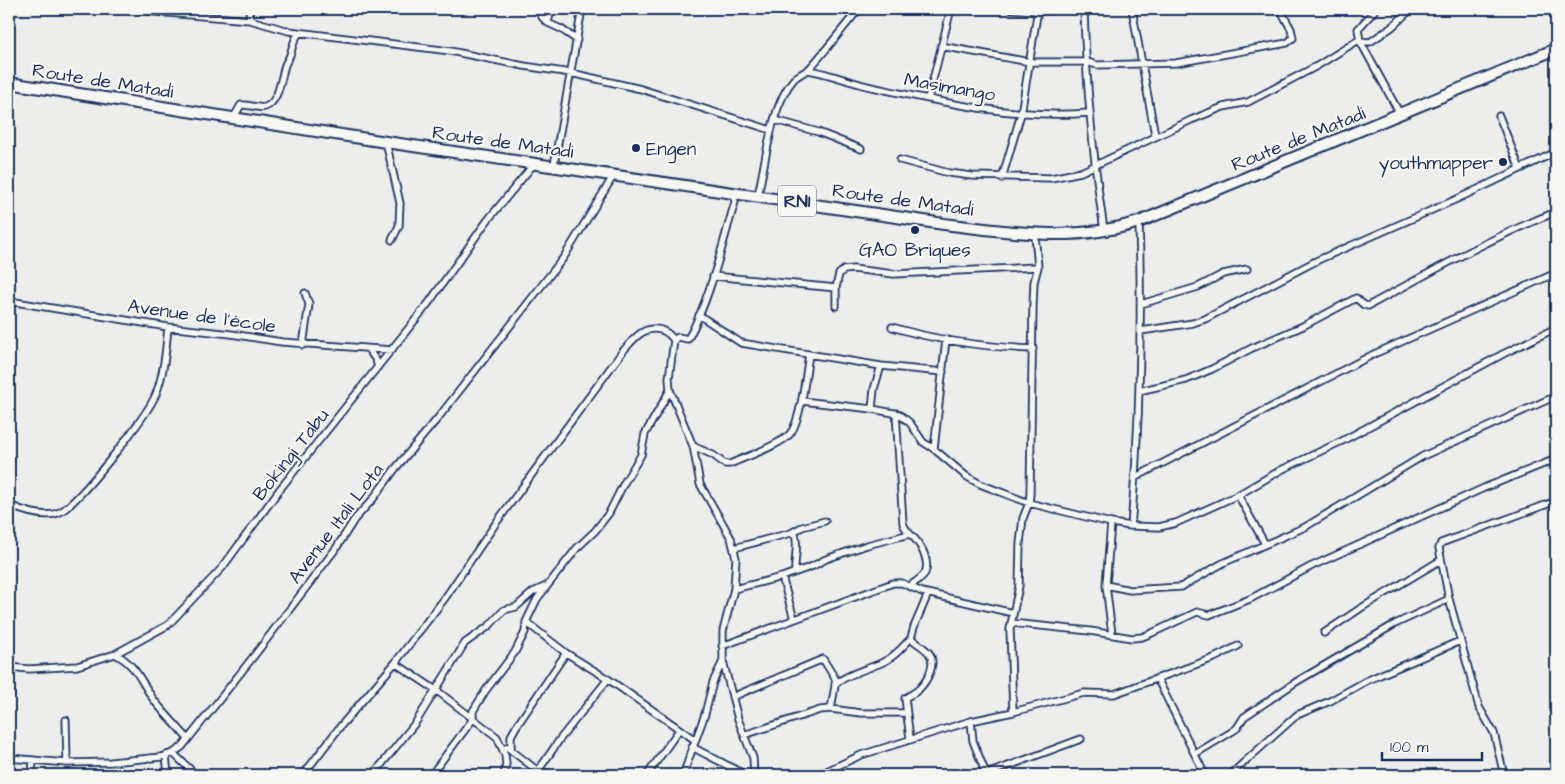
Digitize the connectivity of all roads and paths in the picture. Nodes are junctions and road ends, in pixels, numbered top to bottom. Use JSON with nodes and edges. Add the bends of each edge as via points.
{"nodes":[{"id":1,"x":135,"y":9,"type":"edge"},
{"id":2,"x":249,"y":9,"type":"edge"},
{"id":3,"x":537,"y":9,"type":"edge"},
{"id":4,"x":551,"y":9,"type":"edge"},
{"id":5,"x":582,"y":9,"type":"edge"},
{"id":6,"x":859,"y":9,"type":"edge"},
{"id":7,"x":951,"y":9,"type":"edge"},
{"id":8,"x":1010,"y":9,"type":"edge"},
{"id":9,"x":1068,"y":9,"type":"edge"},
{"id":10,"x":1084,"y":9,"type":"edge"},
{"id":11,"x":1132,"y":9,"type":"edge"},
{"id":12,"x":1280,"y":9,"type":"edge"},
{"id":13,"x":1376,"y":9,"type":"edge"},
{"id":14,"x":1411,"y":9,"type":"edge"},
{"id":15,"x":1038,"y":10,"type":"edge"},
{"id":16,"x":250,"y":20,"type":"junction"},
{"id":17,"x":548,"y":23,"type":"junction"},
{"id":18,"x":299,"y":32,"type":"junction"},
{"id":19,"x":577,"y":40,"type":"junction"},
{"id":20,"x":1360,"y":41,"type":"junction"},
{"id":21,"x":941,"y":46,"type":"junction"},
{"id":22,"x":1556,"y":49,"type":"edge"},
{"id":23,"x":1030,"y":62,"type":"junction"},
{"id":24,"x":1087,"y":62,"type":"junction"},
{"id":25,"x":1142,"y":64,"type":"junction"},
{"id":26,"x":808,"y":70,"type":"junction"},
{"id":27,"x":571,"y":73,"type":"junction"},
{"id":28,"x":9,"y":83,"type":"edge"},
{"id":29,"x":928,"y":99,"type":"junction"},
{"id":30,"x":1021,"y":114,"type":"junction"},
{"id":31,"x":1089,"y":114,"type":"junction"},
{"id":32,"x":1400,"y":114,"type":"junction"},
{"id":33,"x":1499,"y":116,"type":"dead end"},
{"id":34,"x":234,"y":117,"type":"junction"},
{"id":35,"x":774,"y":120,"type":"junction"},
{"id":36,"x":771,"y":130,"type":"junction"},
{"id":37,"x":1155,"y":135,"type":"junction"},
{"id":38,"x":386,"y":142,"type":"junction"},
{"id":39,"x":861,"y":149,"type":"dead end"},
{"id":40,"x":1556,"y":152,"type":"edge"},
{"id":41,"x":900,"y":160,"type":"dead end"},
{"id":42,"x":534,"y":163,"type":"junction"},
{"id":43,"x":554,"y":165,"type":"junction"},
{"id":44,"x":1094,"y":166,"type":"junction"},
{"id":45,"x":1520,"y":169,"type":"junction"},
{"id":46,"x":614,"y":175,"type":"junction"},
{"id":47,"x":1002,"y":178,"type":"junction"},
{"id":48,"x":733,"y":192,"type":"junction"},
{"id":49,"x":758,"y":196,"type":"junction"},
{"id":50,"x":1556,"y":212,"type":"edge"},
{"id":51,"x":1139,"y":222,"type":"junction"},
{"id":52,"x":1104,"y":230,"type":"junction"},
{"id":53,"x":1035,"y":235,"type":"junction"},
{"id":54,"x":392,"y":240,"type":"dead end"},
{"id":55,"x":1038,"y":267,"type":"junction"},
{"id":56,"x":1247,"y":269,"type":"dead end"},
{"id":57,"x":1556,"y":272,"type":"edge"},
{"id":58,"x":713,"y":276,"type":"junction"},
{"id":59,"x":836,"y":288,"type":"junction"},
{"id":60,"x":305,"y":293,"type":"dead end"},
{"id":61,"x":9,"y":301,"type":"edge"},
{"id":62,"x":1141,"y":304,"type":"junction"},
{"id":63,"x":836,"y":306,"type":"dead end"},
{"id":64,"x":699,"y":315,"type":"junction"},
{"id":65,"x":168,"y":327,"type":"junction"},
{"id":66,"x":892,"y":327,"type":"dead end"},
{"id":67,"x":1556,"y":328,"type":"edge"},
{"id":68,"x":1141,"y":331,"type":"junction"},
{"id":69,"x":946,"y":339,"type":"junction"},
{"id":70,"x":674,"y":340,"type":"junction"},
{"id":71,"x":303,"y":345,"type":"junction"},
{"id":72,"x":368,"y":349,"type":"junction"},
{"id":73,"x":1033,"y":349,"type":"junction"},
{"id":74,"x":392,"y":350,"type":"junction"},
{"id":75,"x":809,"y":354,"type":"junction"},
{"id":76,"x":881,"y":366,"type":"junction"},
{"id":77,"x":378,"y":367,"type":"junction"},
{"id":78,"x":942,"y":372,"type":"junction"},
{"id":79,"x":670,"y":390,"type":"junction"},
{"id":80,"x":1139,"y":391,"type":"junction"},
{"id":81,"x":1556,"y":396,"type":"edge"},
{"id":82,"x":802,"y":401,"type":"junction"},
{"id":83,"x":872,"y":409,"type":"junction"},
{"id":84,"x":896,"y":413,"type":"junction"},
{"id":85,"x":693,"y":446,"type":"junction"},
{"id":86,"x":934,"y":448,"type":"junction"},
{"id":87,"x":1556,"y":458,"type":"edge"},
{"id":88,"x":1136,"y":477,"type":"junction"},
{"id":89,"x":1238,"y":495,"type":"junction"},
{"id":90,"x":1556,"y":500,"type":"edge"},
{"id":91,"x":1029,"y":503,"type":"junction"},
{"id":92,"x":9,"y":505,"type":"edge"},
{"id":93,"x":824,"y":521,"type":"dead end"},
{"id":94,"x":1111,"y":523,"type":"junction"},
{"id":95,"x":1131,"y":526,"type":"junction"},
{"id":96,"x":791,"y":533,"type":"junction"},
{"id":97,"x":910,"y":534,"type":"junction"},
{"id":98,"x":1265,"y":544,"type":"junction"},
{"id":99,"x":734,"y":548,"type":"junction"},
{"id":100,"x":1441,"y":560,"type":"junction"},
{"id":101,"x":795,"y":572,"type":"junction"},
{"id":102,"x":782,"y":577,"type":"junction"},
{"id":103,"x":548,"y":585,"type":"junction"},
{"id":104,"x":1106,"y":585,"type":"junction"},
{"id":105,"x":910,"y":586,"type":"junction"},
{"id":106,"x":734,"y":589,"type":"junction"},
{"id":107,"x":928,"y":594,"type":"junction"},
{"id":108,"x":1448,"y":599,"type":"junction"},
{"id":109,"x":1013,"y":613,"type":"junction"},
{"id":110,"x":794,"y":619,"type":"junction"},
{"id":111,"x":526,"y":622,"type":"junction"},
{"id":112,"x":1011,"y":623,"type":"junction"},
{"id":113,"x":1324,"y":633,"type":"dead end"},
{"id":114,"x":1112,"y":634,"type":"junction"},
{"id":115,"x":911,"y":638,"type":"junction"},
{"id":116,"x":1460,"y":641,"type":"junction"},
{"id":117,"x":722,"y":646,"type":"junction"},
{"id":118,"x":1238,"y":646,"type":"dead end"},
{"id":119,"x":566,"y":653,"type":"junction"},
{"id":120,"x":115,"y":654,"type":"junction"},
{"id":121,"x":723,"y":661,"type":"junction"},
{"id":122,"x":395,"y":662,"type":"junction"},
{"id":123,"x":9,"y":667,"type":"edge"},
{"id":124,"x":1157,"y":678,"type":"junction"},
{"id":125,"x":608,"y":679,"type":"junction"},
{"id":126,"x":835,"y":684,"type":"junction"},
{"id":127,"x":436,"y":690,"type":"junction"},
{"id":128,"x":732,"y":697,"type":"junction"},
{"id":129,"x":831,"y":709,"type":"junction"},
{"id":130,"x":1013,"y":712,"type":"junction"},
{"id":131,"x":906,"y":713,"type":"junction"},
{"id":132,"x":473,"y":719,"type":"junction"},
{"id":133,"x":66,"y":720,"type":"dead end"},
{"id":134,"x":971,"y":721,"type":"junction"},
{"id":135,"x":679,"y":730,"type":"junction"},
{"id":136,"x":744,"y":736,"type":"junction"},
{"id":137,"x":188,"y":739,"type":"junction"},
{"id":138,"x":910,"y":739,"type":"junction"},
{"id":139,"x":1081,"y":739,"type":"dead end"},
{"id":140,"x":695,"y":740,"type":"junction"},
{"id":141,"x":500,"y":744,"type":"junction"},
{"id":142,"x":692,"y":748,"type":"junction"},
{"id":143,"x":511,"y":749,"type":"junction"},
{"id":144,"x":173,"y":753,"type":"junction"},
{"id":145,"x":1195,"y":754,"type":"junction"},
{"id":146,"x":166,"y":756,"type":"junction"},
{"id":147,"x":9,"y":758,"type":"edge"},
{"id":148,"x":34,"y":760,"type":"junction"},
{"id":149,"x":67,"y":763,"type":"junction"},
{"id":150,"x":540,"y":773,"type":"edge"},
{"id":151,"x":735,"y":773,"type":"edge"},
{"id":152,"x":995,"y":773,"type":"edge"},
{"id":153,"x":32,"y":775,"type":"edge"},
{"id":154,"x":168,"y":775,"type":"edge"},
{"id":155,"x":196,"y":775,"type":"edge"},
{"id":156,"x":303,"y":775,"type":"edge"},
{"id":157,"x":373,"y":775,"type":"edge"},
{"id":158,"x":431,"y":775,"type":"edge"},
{"id":159,"x":504,"y":775,"type":"edge"},
{"id":160,"x":554,"y":775,"type":"edge"},
{"id":161,"x":647,"y":775,"type":"edge"},
{"id":162,"x":683,"y":775,"type":"edge"},
{"id":163,"x":746,"y":775,"type":"edge"},
{"id":164,"x":754,"y":775,"type":"edge"},
{"id":165,"x":818,"y":775,"type":"edge"},
{"id":166,"x":985,"y":775,"type":"edge"},
{"id":167,"x":1205,"y":775,"type":"edge"},
{"id":168,"x":1230,"y":775,"type":"edge"},
{"id":169,"x":1504,"y":775,"type":"edge"}],
"edges":[{"from":1,"to":16,"type":"street"},
{"from":2,"to":16,"type":"street"},
{"from":3,"to":17,"type":"street"},
{"from":4,"to":17,"type":"street"},
{"from":5,"to":19,"type":"street"},
{"from":6,"to":26,"type":"street"},
{"from":7,"to":21,"type":"street"},
{"from":8,"to":15,"type":"street"},
{"from":9,"to":15,"type":"street"},
{"from":10,"to":24,"type":"street"},
{"from":11,"to":25,"type":"street"},
{"from":12,"to":25,"type":"street","via":[[1293,38],[1287,43],[1176,64]]},
{"from":13,"to":20,"type":"street","via":[[1358,29]]},
{"from":14,"to":20,"type":"street","via":[[1370,42]]},
{"from":15,"to":23,"type":"street"},
{"from":16,"to":18,"type":"street"},
{"from":17,"to":19,"type":"street"},
{"from":18,"to":27,"type":"street","via":[[450,50]]},
{"from":18,"to":34,"type":"street","via":[[271,103],[263,107],[241,106]]},
{"from":19,"to":27,"type":"street"},
{"from":20,"to":32,"type":"street"},
{"from":20,"to":37,"type":"street","via":[[1248,102],[1223,107]]},
{"from":21,"to":23,"type":"street"},
{"from":21,"to":29,"type":"street"},
{"from":22,"to":32,"type":"highway","name":"Route de Matadi","number":"RN1"},
{"from":23,"to":24,"type":"street"},
{"from":23,"to":30,"type":"street"},
{"from":24,"to":25,"type":"street","via":[[1097,65]]},
{"from":24,"to":31,"type":"street"},
{"from":25,"to":37,"type":"street"},
{"from":26,"to":29,"type":"street","name":"Masimango"},
{"from":26,"to":35,"type":"street","via":[[795,78]]},
{"from":27,"to":36,"type":"street","via":[[641,89]]},
{"from":27,"to":43,"type":"street"},
{"from":28,"to":34,"type":"highway","name":"Route de Matadi","number":"RN1"},
{"from":29,"to":30,"type":"street","name":"Masimango"},
{"from":30,"to":31,"type":"street","name":"Masimango"},
{"from":30,"to":47,"type":"street"},
{"from":31,"to":44,"type":"street"},
{"from":32,"to":51,"type":"highway","name":"Route de Matadi","number":"RN1"},
{"from":33,"to":45,"type":"street"},
{"from":34,"to":38,"type":"highway","name":"Route de Matadi","number":"RN1"},
{"from":35,"to":36,"type":"street"},
{"from":35,"to":39,"type":"street","via":[[818,132]]},
{"from":36,"to":49,"type":"street"},
{"from":37,"to":44,"type":"street"},
{"from":38,"to":42,"type":"highway","name":"Route de Matadi","number":"RN1"},
{"from":38,"to":54,"type":"street","via":[[400,203],[400,217]]},
{"from":40,"to":45,"type":"street"},
{"from":41,"to":47,"type":"street","via":[[949,173]]},
{"from":42,"to":43,"type":"highway","name":"Route de Matadi","number":"RN1"},
{"from":42,"to":74,"type":"street","name":"Bokingi Tabu"},
{"from":43,"to":46,"type":"highway","name":"Route de Matadi","number":"RN1"},
{"from":44,"to":47,"type":"street","via":[[1051,178]]},
{"from":44,"to":52,"type":"street"},
{"from":45,"to":68,"type":"street","via":[[1318,260],[1205,319]]},
{"from":46,"to":48,"type":"highway","name":"Route de Matadi","number":"RN1"},
{"from":46,"to":137,"type":"street","name":"Avenue Itali Lota","via":[[564,257],[354,520],[337,547]]},
{"from":48,"to":49,"type":"highway","name":"Route de Matadi","number":"RN1"},
{"from":48,"to":58,"type":"street","via":[[735,202]]},
{"from":49,"to":53,"type":"highway","name":"Route de Matadi","number":"RN1"},
{"from":50,"to":80,"type":"street","via":[[1492,241],[1368,306],[1356,298],[1212,369],[1186,380]]},
{"from":51,"to":52,"type":"highway","name":"Route de Matadi","number":"RN1"},
{"from":51,"to":62,"type":"street"},
{"from":52,"to":53,"type":"highway","name":"Route de Matadi","number":"RN1"},
{"from":53,"to":55,"type":"street"},
{"from":55,"to":59,"type":"street","via":[[894,274],[844,270],[839,274]]},
{"from":55,"to":73,"type":"street","via":[[1034,282]]},
{"from":56,"to":62,"type":"street","via":[[1223,274],[1198,287]]},
{"from":57,"to":88,"type":"street","via":[[1374,354]]},
{"from":58,"to":59,"type":"street"},
{"from":58,"to":64,"type":"street"},
{"from":59,"to":63,"type":"street"},
{"from":60,"to":71,"type":"street","via":[[309,304]]},
{"from":61,"to":65,"type":"street","name":"Avenue de l'école"},
{"from":62,"to":68,"type":"street"},
{"from":64,"to":70,"type":"street","via":[[688,339]]},
{"from":64,"to":75,"type":"street","via":[[741,343]]},
{"from":65,"to":71,"type":"street","name":"Avenue de l'école"},
{"from":65,"to":92,"type":"street","via":[[162,373],[151,404],[135,429],[72,503],[60,512],[41,514]]},
{"from":66,"to":69,"type":"street"},
{"from":67,"to":89,"type":"street"},
{"from":68,"to":80,"type":"street"},
{"from":69,"to":73,"type":"street","via":[[992,347]]},
{"from":69,"to":78,"type":"street"},
{"from":70,"to":79,"type":"street"},
{"from":70,"to":122,"type":"street","via":[[668,332],[648,329],[624,351]]},
{"from":71,"to":72,"type":"street","name":"Avenue de l'école"},
{"from":72,"to":74,"type":"street","name":"Avenue de l'école"},
{"from":72,"to":77,"type":"street"},
{"from":73,"to":91,"type":"street"},
{"from":74,"to":77,"type":"street","name":"Bokingi Tabu"},
{"from":75,"to":76,"type":"street"},
{"from":75,"to":82,"type":"street"},
{"from":76,"to":78,"type":"street"},
{"from":76,"to":83,"type":"street"},
{"from":77,"to":120,"type":"street","name":"Bokingi Tabu","via":[[214,577],[168,625]]},
{"from":78,"to":86,"type":"street"},
{"from":79,"to":85,"type":"street"},
{"from":79,"to":103,"type":"street","via":[[645,434],[642,455],[609,513]]},
{"from":80,"to":88,"type":"street"},
{"from":81,"to":98,"type":"street","via":[[1423,456],[1318,519]]},
{"from":82,"to":83,"type":"street"},
{"from":82,"to":85,"type":"street","via":[[786,437],[730,464],[720,462]]},
{"from":83,"to":84,"type":"street"},
{"from":84,"to":86,"type":"street","via":[[910,423],[923,442]]},
{"from":84,"to":97,"type":"street","via":[[902,523]]},
{"from":85,"to":99,"type":"street","via":[[700,484]]},
{"from":86,"to":91,"type":"street","via":[[973,480]]},
{"from":87,"to":114,"type":"street","via":[[1312,566],[1213,614],[1198,612],[1142,637]]},
{"from":88,"to":95,"type":"street"},
{"from":89,"to":95,"type":"street","via":[[1176,523],[1159,527]]},
{"from":89,"to":98,"type":"street"},
{"from":90,"to":100,"type":"street","via":[[1441,542]]},
{"from":91,"to":94,"type":"street"},
{"from":91,"to":109,"type":"street","via":[[1020,544],[1019,586]]},
{"from":93,"to":96,"type":"street"},
{"from":94,"to":95,"type":"street"},
{"from":94,"to":104,"type":"street"},
{"from":96,"to":99,"type":"street"},
{"from":96,"to":101,"type":"street","via":[[795,534],[797,543]]},
{"from":97,"to":101,"type":"street","via":[[867,545]]},
{"from":97,"to":105,"type":"street","via":[[921,546],[926,570]]},
{"from":98,"to":104,"type":"street","via":[[1181,587],[1130,590]]},
{"from":99,"to":106,"type":"street"},
{"from":100,"to":108,"type":"street"},
{"from":100,"to":113,"type":"street"},
{"from":101,"to":102,"type":"street"},
{"from":102,"to":106,"type":"street"},
{"from":102,"to":110,"type":"street"},
{"from":103,"to":111,"type":"street"},
{"from":103,"to":127,"type":"street","via":[[533,592],[516,607],[504,610],[489,626],[465,643]]},
{"from":104,"to":114,"type":"street"},
{"from":105,"to":107,"type":"street"},
{"from":105,"to":110,"type":"street","via":[[893,583]]},
{"from":106,"to":117,"type":"street"},
{"from":107,"to":109,"type":"street"},
{"from":107,"to":115,"type":"street"},
{"from":108,"to":116,"type":"street"},
{"from":108,"to":145,"type":"street","via":[[1395,624],[1296,682],[1244,717],[1237,728]]},
{"from":109,"to":112,"type":"street"},
{"from":110,"to":117,"type":"street"},
{"from":111,"to":119,"type":"street"},
{"from":111,"to":132,"type":"street","via":[[525,632],[515,652],[486,690],[473,711]]},
{"from":112,"to":114,"type":"street"},
{"from":112,"to":130,"type":"street"},
{"from":115,"to":126,"type":"street","via":[[892,657]]},
{"from":115,"to":131,"type":"street","via":[[925,648],[933,661],[919,689],[906,698]]},
{"from":116,"to":168,"type":"street","via":[[1368,680],[1297,715]]},
{"from":116,"to":169,"type":"street","via":[[1479,708],[1494,733]]},
{"from":117,"to":121,"type":"street"},
{"from":118,"to":124,"type":"street"},
{"from":119,"to":125,"type":"street"},
{"from":119,"to":143,"type":"street","via":[[516,727],[511,736]]},
{"from":120,"to":123,"type":"street","name":"Bokingi Tabu","via":[[78,666]]},
{"from":120,"to":137,"type":"street","via":[[138,673],[150,696]]},
{"from":121,"to":128,"type":"street"},
{"from":121,"to":140,"type":"street"},
{"from":122,"to":127,"type":"street"},
{"from":122,"to":156,"type":"street"},
{"from":124,"to":130,"type":"street","via":[[1114,694],[1084,693]]},
{"from":124,"to":145,"type":"street"},
{"from":125,"to":135,"type":"street"},
{"from":125,"to":150,"type":"street","via":[[560,739]]},
{"from":126,"to":128,"type":"street","via":[[834,675],[821,659]]},
{"from":126,"to":129,"type":"street"},
{"from":127,"to":132,"type":"street"},
{"from":127,"to":157,"type":"street","via":[[416,722]]},
{"from":128,"to":136,"type":"street"},
{"from":129,"to":131,"type":"street"},
{"from":129,"to":136,"type":"street","via":[[811,712]]},
{"from":130,"to":134,"type":"street"},
{"from":131,"to":138,"type":"street"},
{"from":132,"to":141,"type":"street","via":[[497,737]]},
{"from":132,"to":158,"type":"street"},
{"from":133,"to":149,"type":"street"},
{"from":134,"to":138,"type":"street"},
{"from":134,"to":166,"type":"street","via":[[973,741]]},
{"from":135,"to":140,"type":"street"},
{"from":135,"to":161,"type":"street"},
{"from":136,"to":164,"type":"street","via":[[754,764]]},
{"from":137,"to":144,"type":"street","name":"Avenue Itali Lota"},
{"from":138,"to":165,"type":"street","via":[[861,755]]},
{"from":139,"to":152,"type":"street"},
{"from":140,"to":142,"type":"street"},
{"from":141,"to":143,"type":"street"},
{"from":141,"to":159,"type":"street","via":[[506,764]]},
{"from":142,"to":151,"type":"street"},
{"from":142,"to":162,"type":"street"},
{"from":143,"to":150,"type":"street"},
{"from":144,"to":146,"type":"street","name":"Avenue Itali Lota"},
{"from":144,"to":155,"type":"street"},
{"from":145,"to":167,"type":"street"},
{"from":146,"to":149,"type":"street","name":"Avenue Itali Lota"},
{"from":146,"to":154,"type":"street"},
{"from":147,"to":148,"type":"street","name":"Avenue Itali Lota"},
{"from":148,"to":149,"type":"street","name":"Avenue Itali Lota"},
{"from":148,"to":153,"type":"street"},
{"from":150,"to":160,"type":"street"},
{"from":151,"to":163,"type":"street"},
{"from":152,"to":166,"type":"street"}]}
